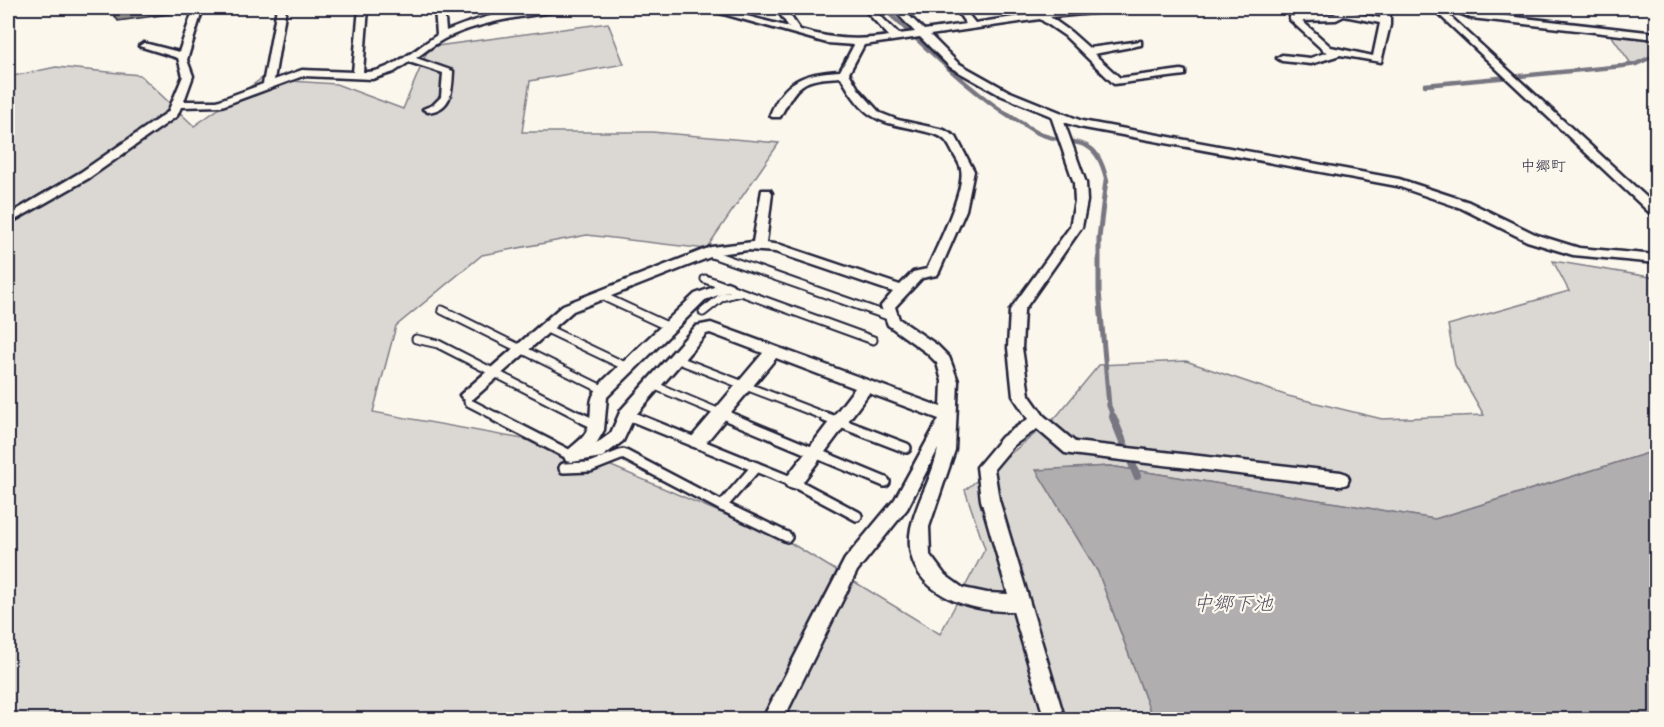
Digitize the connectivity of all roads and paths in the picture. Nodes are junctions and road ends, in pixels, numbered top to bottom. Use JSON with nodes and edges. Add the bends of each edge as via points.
{"nodes":[{"id":1,"x":198,"y":8,"type":"edge"},
{"id":2,"x":281,"y":8,"type":"edge"},
{"id":3,"x":363,"y":8,"type":"edge"},
{"id":4,"x":439,"y":8,"type":"edge"},
{"id":5,"x":546,"y":8,"type":"edge"},
{"id":6,"x":558,"y":8,"type":"edge"},
{"id":7,"x":707,"y":8,"type":"edge"},
{"id":8,"x":781,"y":8,"type":"edge"},
{"id":9,"x":867,"y":8,"type":"edge"},
{"id":10,"x":896,"y":8,"type":"edge"},
{"id":11,"x":958,"y":8,"type":"edge"},
{"id":12,"x":1116,"y":8,"type":"edge"},
{"id":13,"x":1385,"y":8,"type":"edge"},
{"id":14,"x":1436,"y":8,"type":"edge"},
{"id":15,"x":1451,"y":8,"type":"edge"},
{"id":16,"x":1339,"y":10,"type":"edge"},
{"id":17,"x":1047,"y":13,"type":"edge"},
{"id":18,"x":1383,"y":21,"type":"junction"},
{"id":19,"x":973,"y":26,"type":"junction"},
{"id":20,"x":797,"y":32,"type":"junction"},
{"id":21,"x":921,"y":34,"type":"junction"},
{"id":22,"x":442,"y":36,"type":"junction"},
{"id":23,"x":1656,"y":36,"type":"edge"},
{"id":24,"x":901,"y":37,"type":"junction"},
{"id":25,"x":860,"y":43,"type":"junction"},
{"id":26,"x":1137,"y":43,"type":"dead end"},
{"id":27,"x":144,"y":46,"type":"dead end"},
{"id":28,"x":1086,"y":52,"type":"junction"},
{"id":29,"x":1336,"y":52,"type":"junction"},
{"id":30,"x":183,"y":56,"type":"junction"},
{"id":31,"x":407,"y":58,"type":"junction"},
{"id":32,"x":1282,"y":58,"type":"dead end"},
{"id":33,"x":845,"y":74,"type":"junction"},
{"id":34,"x":1181,"y":74,"type":"dead end"},
{"id":35,"x":358,"y":76,"type":"junction"},
{"id":36,"x":268,"y":87,"type":"junction"},
{"id":37,"x":178,"y":104,"type":"junction"},
{"id":38,"x":428,"y":109,"type":"dead end"},
{"id":39,"x":776,"y":115,"type":"dead end"},
{"id":40,"x":1056,"y":115,"type":"junction"},
{"id":41,"x":766,"y":193,"type":"dead end"},
{"id":42,"x":1656,"y":212,"type":"edge"},
{"id":43,"x":8,"y":220,"type":"edge"},
{"id":44,"x":759,"y":247,"type":"junction"},
{"id":45,"x":709,"y":253,"type":"junction"},
{"id":46,"x":1656,"y":259,"type":"edge"},
{"id":47,"x":705,"y":279,"type":"dead end"},
{"id":48,"x":734,"y":289,"type":"junction"},
{"id":49,"x":903,"y":291,"type":"junction"},
{"id":50,"x":600,"y":295,"type":"junction"},
{"id":51,"x":442,"y":310,"type":"dead end"},
{"id":52,"x":703,"y":312,"type":"dead end"},
{"id":53,"x":891,"y":317,"type":"junction"},
{"id":54,"x":669,"y":327,"type":"junction"},
{"id":55,"x":545,"y":328,"type":"junction"},
{"id":56,"x":416,"y":339,"type":"dead end"},
{"id":57,"x":873,"y":340,"type":"dead end"},
{"id":58,"x":521,"y":348,"type":"junction"},
{"id":59,"x":773,"y":351,"type":"junction"},
{"id":60,"x":676,"y":358,"type":"junction"},
{"id":61,"x":627,"y":367,"type":"junction"},
{"id":62,"x":493,"y":373,"type":"junction"},
{"id":63,"x":653,"y":385,"type":"junction"},
{"id":64,"x":744,"y":385,"type":"junction"},
{"id":65,"x":866,"y":385,"type":"junction"},
{"id":66,"x":604,"y":390,"type":"junction"},
{"id":67,"x":468,"y":395,"type":"joint"},
{"id":68,"x":722,"y":413,"type":"junction"},
{"id":69,"x":627,"y":414,"type":"junction"},
{"id":70,"x":948,"y":416,"type":"junction"},
{"id":71,"x":1038,"y":420,"type":"junction"},
{"id":72,"x":838,"y":422,"type":"junction"},
{"id":73,"x":597,"y":425,"type":"junction"},
{"id":74,"x":697,"y":442,"type":"junction"},
{"id":75,"x":906,"y":448,"type":"dead end"},
{"id":76,"x":815,"y":453,"type":"junction"},
{"id":77,"x":568,"y":462,"type":"junction"},
{"id":78,"x":756,"y":467,"type":"junction"},
{"id":79,"x":1341,"y":479,"type":"dead end"},
{"id":80,"x":793,"y":482,"type":"junction"},
{"id":81,"x":885,"y":482,"type":"dead end"},
{"id":82,"x":723,"y":506,"type":"junction"},
{"id":83,"x":857,"y":516,"type":"dead end"},
{"id":84,"x":787,"y":537,"type":"dead end"},
{"id":85,"x":1020,"y":602,"type":"junction"},
{"id":86,"x":772,"y":720,"type":"edge"},
{"id":87,"x":1055,"y":720,"type":"edge"}],
"edges":[{"from":1,"to":30,"type":"street"},
{"from":2,"to":36,"type":"street"},
{"from":3,"to":35,"type":"street"},
{"from":4,"to":22,"type":"street"},
{"from":5,"to":6,"type":"street"},
{"from":5,"to":22,"type":"street","via":[[499,17]]},
{"from":7,"to":20,"type":"street"},
{"from":8,"to":20,"type":"street"},
{"from":9,"to":24,"type":"street"},
{"from":10,"to":21,"type":"street"},
{"from":11,"to":19,"type":"street"},
{"from":12,"to":17,"type":"street"},
{"from":13,"to":18,"type":"street"},
{"from":14,"to":42,"type":"street"},
{"from":15,"to":23,"type":"street","via":[[1471,15]]},
{"from":16,"to":18,"type":"street"},
{"from":16,"to":29,"type":"street","via":[[1336,17],[1293,18]]},
{"from":17,"to":19,"type":"street"},
{"from":17,"to":28,"type":"street"},
{"from":18,"to":29,"type":"street","via":[[1377,60]]},
{"from":19,"to":21,"type":"street"},
{"from":20,"to":25,"type":"street"},
{"from":21,"to":24,"type":"street"},
{"from":21,"to":40,"type":"street","via":[[954,65],[1004,93]]},
{"from":22,"to":31,"type":"street"},
{"from":24,"to":25,"type":"street"},
{"from":25,"to":33,"type":"street"},
{"from":26,"to":28,"type":"street"},
{"from":27,"to":30,"type":"street"},
{"from":28,"to":34,"type":"street","via":[[1118,82]]},
{"from":29,"to":32,"type":"street","via":[[1311,61]]},
{"from":30,"to":37,"type":"street","via":[[188,76]]},
{"from":31,"to":35,"type":"street","via":[[381,73]]},
{"from":31,"to":38,"type":"street","via":[[448,71],[446,98],[436,108]]},
{"from":33,"to":39,"type":"street","via":[[805,78],[781,97]]},
{"from":33,"to":49,"type":"street","via":[[854,91],[876,115],[940,132],[952,139],[968,171],[960,210],[932,272],[918,275]]},
{"from":35,"to":36,"type":"street","via":[[302,73]]},
{"from":36,"to":37,"type":"street","via":[[218,104]]},
{"from":37,"to":43,"type":"street","via":[[172,114],[85,175]]},
{"from":40,"to":46,"type":"street","via":[[1079,124],[1399,183],[1465,205],[1532,238],[1578,252]]},
{"from":40,"to":71,"type":"street","via":[[1080,183],[1081,201],[1076,227],[1017,310],[1015,348],[1022,396]]},
{"from":41,"to":44,"type":"street"},
{"from":44,"to":45,"type":"street"},
{"from":44,"to":49,"type":"street","via":[[776,249]]},
{"from":45,"to":50,"type":"street"},
{"from":45,"to":53,"type":"lane"},
{"from":47,"to":48,"type":"lane"},
{"from":48,"to":52,"type":"lane"},
{"from":48,"to":54,"type":"street","via":[[700,297]]},
{"from":48,"to":57,"type":"lane"},
{"from":49,"to":53,"type":"street","via":[[888,306]]},
{"from":50,"to":54,"type":"lane"},
{"from":50,"to":55,"type":"street","via":[[568,308]]},
{"from":51,"to":58,"type":"lane"},
{"from":53,"to":70,"type":"street","via":[[944,361],[950,381]]},
{"from":54,"to":61,"type":"street"},
{"from":55,"to":58,"type":"street"},
{"from":55,"to":61,"type":"lane"},
{"from":56,"to":62,"type":"lane","via":[[438,344]]},
{"from":58,"to":62,"type":"street"},
{"from":58,"to":66,"type":"lane"},
{"from":59,"to":60,"type":"street","via":[[711,328],[701,330]]},
{"from":59,"to":64,"type":"street"},
{"from":59,"to":65,"type":"street"},
{"from":60,"to":63,"type":"street"},
{"from":60,"to":64,"type":"lane"},
{"from":61,"to":66,"type":"street"},
{"from":62,"to":67,"type":"street"},
{"from":62,"to":73,"type":"lane"},
{"from":63,"to":68,"type":"lane"},
{"from":63,"to":69,"type":"street"},
{"from":64,"to":68,"type":"street"},
{"from":64,"to":72,"type":"lane"},
{"from":65,"to":70,"type":"street"},
{"from":65,"to":72,"type":"street"},
{"from":66,"to":73,"type":"street","via":[[599,396]]},
{"from":67,"to":77,"type":"lane","via":[[468,402]]},
{"from":68,"to":74,"type":"street"},
{"from":68,"to":76,"type":"lane"},
{"from":69,"to":74,"type":"lane"},
{"from":69,"to":77,"type":"street","via":[[617,438],[596,452]]},
{"from":70,"to":85,"type":"street","via":[[949,440],[922,516],[921,558],[932,576],[950,592],[984,603]]},
{"from":70,"to":86,"type":"street","via":[[901,504],[851,565]]},
{"from":71,"to":79,"type":"street","via":[[1071,448]]},
{"from":71,"to":85,"type":"street","via":[[1008,441],[985,467],[990,500]]},
{"from":72,"to":75,"type":"lane"},
{"from":72,"to":76,"type":"street"},
{"from":73,"to":77,"type":"street","via":[[586,445]]},
{"from":74,"to":78,"type":"lane"},
{"from":76,"to":80,"type":"street"},
{"from":76,"to":81,"type":"lane"},
{"from":77,"to":82,"type":"lane","via":[[590,467],[623,454]]},
{"from":78,"to":80,"type":"lane"},
{"from":78,"to":82,"type":"lane"},
{"from":80,"to":83,"type":"lane"},
{"from":82,"to":84,"type":"lane"},
{"from":85,"to":87,"type":"street"}]}
